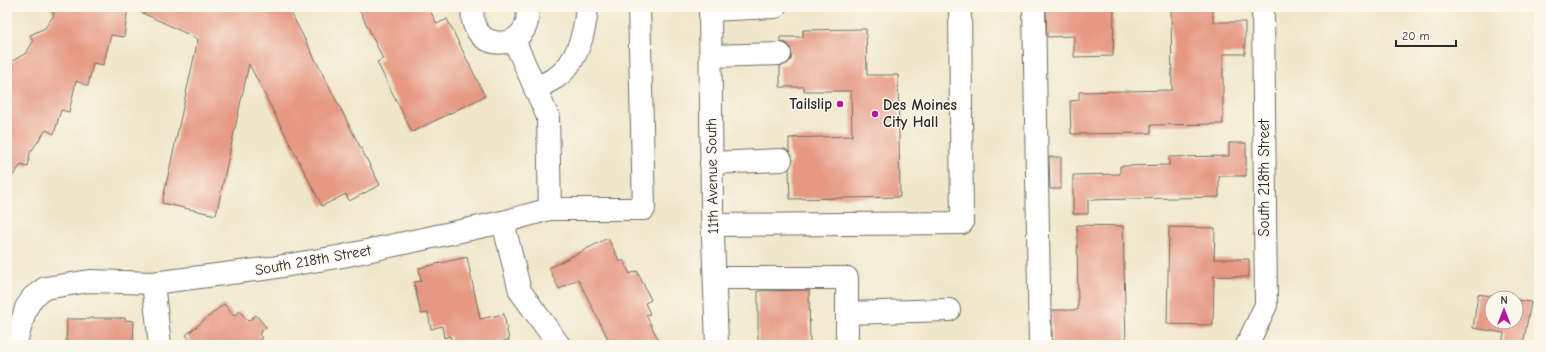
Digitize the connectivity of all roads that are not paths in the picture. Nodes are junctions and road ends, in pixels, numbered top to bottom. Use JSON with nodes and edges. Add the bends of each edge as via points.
{"nodes":[{"id":1,"x":473,"y":7,"type":"edge"},
{"id":2,"x":527,"y":7,"type":"edge"},
{"id":3,"x":587,"y":7,"type":"edge"},
{"id":4,"x":639,"y":7,"type":"edge"},
{"id":5,"x":775,"y":7,"type":"edge"},
{"id":6,"x":960,"y":7,"type":"edge"},
{"id":7,"x":1034,"y":7,"type":"edge"},
{"id":8,"x":1262,"y":7,"type":"edge"},
{"id":9,"x":710,"y":8,"type":"edge"},
{"id":10,"x":514,"y":40,"type":"junction"},
{"id":11,"x":780,"y":54,"type":"dead end"},
{"id":12,"x":711,"y":56,"type":"junction"},
{"id":13,"x":535,"y":89,"type":"junction"},
{"id":14,"x":781,"y":160,"type":"dead end"},
{"id":15,"x":712,"y":163,"type":"junction"},
{"id":16,"x":550,"y":209,"type":"junction"},
{"id":17,"x":503,"y":222,"type":"junction"},
{"id":18,"x":713,"y":226,"type":"junction"},
{"id":19,"x":715,"y":278,"type":"junction"},
{"id":20,"x":153,"y":283,"type":"junction"},
{"id":21,"x":948,"y":310,"type":"dead end"},
{"id":22,"x":847,"y":313,"type":"junction"},
{"id":23,"x":15,"y":345,"type":"edge"},
{"id":24,"x":160,"y":345,"type":"edge"},
{"id":25,"x":560,"y":345,"type":"edge"},
{"id":26,"x":718,"y":345,"type":"edge"},
{"id":27,"x":847,"y":345,"type":"edge"},
{"id":28,"x":1040,"y":345,"type":"edge"},
{"id":29,"x":1247,"y":345,"type":"edge"}],
"edges":[{"from":1,"to":10,"type":"street","via":[[474,25],[486,39],[495,43]]},
{"from":2,"to":10,"type":"street","via":[[526,25]]},
{"from":3,"to":13,"type":"street","via":[[581,42],[572,59],[558,76]]},
{"from":4,"to":16,"type":"street","name":"South 218th Street","via":[[644,209]]},
{"from":5,"to":9,"type":"street"},
{"from":6,"to":18,"type":"street","via":[[962,223]]},
{"from":7,"to":28,"type":"street"},
{"from":8,"to":29,"type":"street","name":"South 218th Street","via":[[1266,305]]},
{"from":9,"to":12,"type":"street","name":"11th Avenue South"},
{"from":10,"to":13,"type":"street"},
{"from":11,"to":12,"type":"street"},
{"from":12,"to":15,"type":"street","name":"11th Avenue South"},
{"from":13,"to":16,"type":"street","via":[[548,117]]},
{"from":14,"to":15,"type":"street"},
{"from":15,"to":18,"type":"street","name":"11th Avenue South"},
{"from":16,"to":17,"type":"street","name":"South 218th Street"},
{"from":17,"to":20,"type":"street","name":"South 218th Street","via":[[343,256]]},
{"from":17,"to":25,"type":"street","via":[[520,291]]},
{"from":18,"to":19,"type":"street","name":"11th Avenue South"},
{"from":19,"to":22,"type":"street","via":[[846,278]]},
{"from":19,"to":26,"type":"street","name":"11th Avenue South"},
{"from":20,"to":23,"type":"street","name":"South 218th Street","via":[[90,281],[45,288],[33,297],[26,308]]},
{"from":20,"to":24,"type":"street"},
{"from":21,"to":22,"type":"street"},
{"from":22,"to":27,"type":"street"}]}
